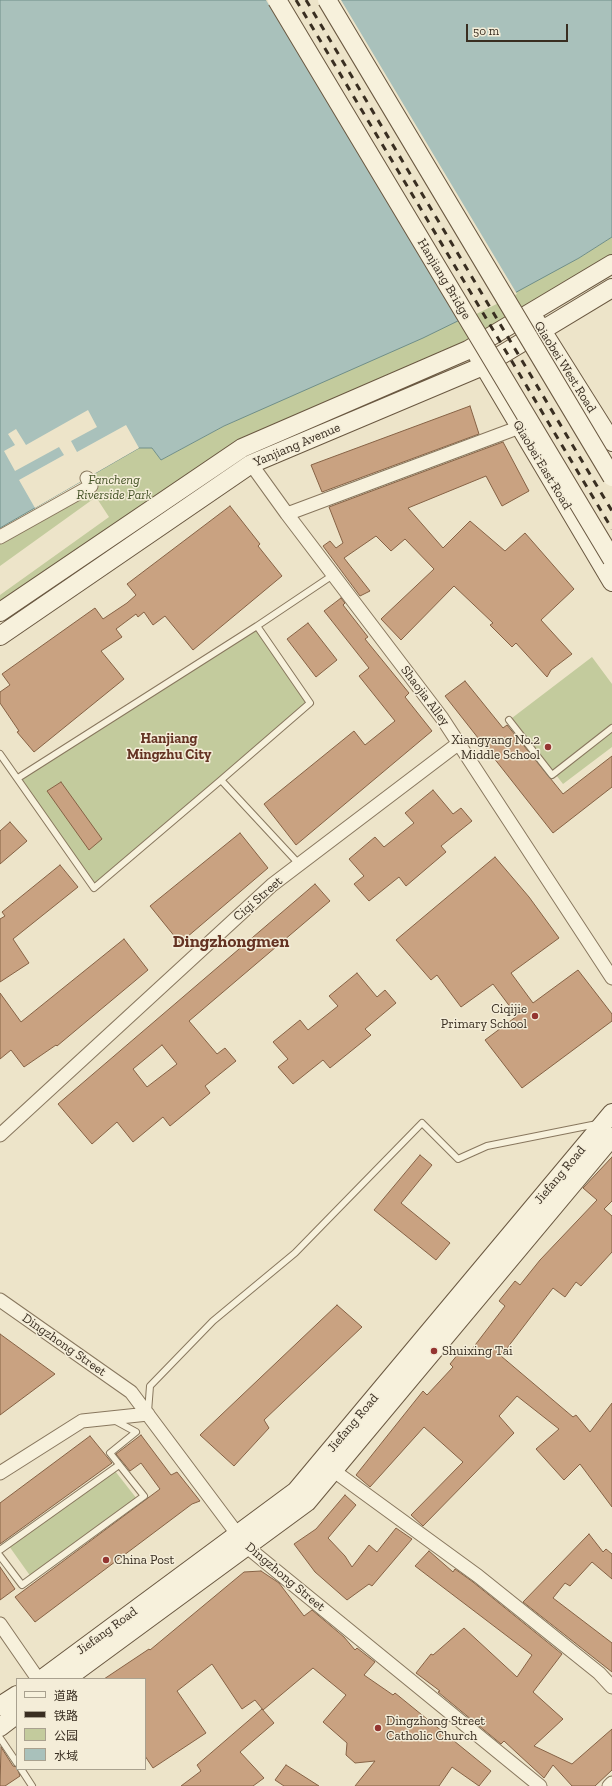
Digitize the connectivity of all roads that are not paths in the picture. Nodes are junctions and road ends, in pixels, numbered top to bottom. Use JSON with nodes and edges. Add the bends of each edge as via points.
{"nodes":[{"id":1,"x":277,"y":0,"type":"edge"},
{"id":2,"x":326,"y":0,"type":"edge"},
{"id":3,"x":612,"y":264,"type":"edge"},
{"id":4,"x":612,"y":288,"type":"edge"},
{"id":5,"x":531,"y":312,"type":"junction"},
{"id":6,"x":542,"y":330,"type":"junction"},
{"id":7,"x":473,"y":347,"type":"junction"},
{"id":8,"x":483,"y":366,"type":"junction"},
{"id":9,"x":520,"y":427,"type":"junction"},
{"id":10,"x":612,"y":442,"type":"edge"},
{"id":11,"x":251,"y":464,"type":"junction"},
{"id":12,"x":612,"y":477,"type":"edge"},
{"id":13,"x":87,"y":478,"type":"dead end"},
{"id":14,"x":287,"y":514,"type":"junction"},
{"id":15,"x":0,"y":537,"type":"edge"},
{"id":16,"x":612,"y":559,"type":"edge"},
{"id":17,"x":333,"y":575,"type":"junction"},
{"id":18,"x":612,"y":582,"type":"edge"},
{"id":19,"x":0,"y":612,"type":"edge"},
{"id":20,"x":257,"y":626,"type":"junction"},
{"id":21,"x":0,"y":636,"type":"edge"},
{"id":22,"x":509,"y":720,"type":"dead end"},
{"id":23,"x":612,"y":728,"type":"edge"},
{"id":24,"x":459,"y":743,"type":"junction"},
{"id":25,"x":0,"y":754,"type":"edge"},
{"id":26,"x":18,"y":778,"type":"junction"},
{"id":27,"x":221,"y":780,"type":"junction"},
{"id":28,"x":299,"y":864,"type":"junction"},
{"id":29,"x":612,"y":978,"type":"edge"},
{"id":30,"x":609,"y":1133,"type":"edge"},
{"id":31,"x":0,"y":1136,"type":"edge"},
{"id":32,"x":0,"y":1300,"type":"edge"},
{"id":33,"x":148,"y":1414,"type":"junction"},
{"id":34,"x":113,"y":1419,"type":"junction"},
{"id":35,"x":119,"y":1465,"type":"junction"},
{"id":36,"x":334,"y":1471,"type":"junction"},
{"id":37,"x":0,"y":1473,"type":"edge"},
{"id":38,"x":242,"y":1541,"type":"junction"},
{"id":39,"x":0,"y":1550,"type":"edge"},
{"id":40,"x":0,"y":1556,"type":"edge"},
{"id":41,"x":0,"y":1624,"type":"edge"},
{"id":42,"x":37,"y":1678,"type":"edge"},
{"id":43,"x":43,"y":1678,"type":"edge"},
{"id":44,"x":67,"y":1678,"type":"edge"},
{"id":45,"x":612,"y":1687,"type":"edge"},
{"id":46,"x":612,"y":1691,"type":"edge"},
{"id":47,"x":612,"y":1695,"type":"edge"},
{"id":48,"x":16,"y":1696,"type":"edge"},
{"id":49,"x":0,"y":1706,"type":"edge"},
{"id":50,"x":16,"y":1715,"type":"edge"},
{"id":51,"x":0,"y":1727,"type":"edge"},
{"id":52,"x":0,"y":1738,"type":"edge"},
{"id":53,"x":16,"y":1762,"type":"edge"},
{"id":54,"x":22,"y":1770,"type":"edge"},
{"id":55,"x":612,"y":1782,"type":"edge"},
{"id":56,"x":32,"y":1786,"type":"edge"},
{"id":57,"x":540,"y":1786,"type":"edge"},
{"id":58,"x":609,"y":1786,"type":"edge"}],
"edges":[{"from":1,"to":16,"type":"main road","name":"Hanjiang Bridge","bridge":true},
{"from":2,"to":12,"type":"main road","bridge":true},
{"from":3,"to":5,"type":"main road","name":"Yanjiang Avenue"},
{"from":4,"to":6,"type":"main road","name":"Yanjiang Avenue"},
{"from":5,"to":6,"type":"main road","name":"Qiaobei West Road"},
{"from":5,"to":7,"type":"main road","name":"Yanjiang Avenue"},
{"from":6,"to":8,"type":"main road","name":"Yanjiang Avenue"},
{"from":6,"to":10,"type":"main road","name":"Qiaobei West Road"},
{"from":7,"to":8,"type":"main road","name":"Qiaobei East Road"},
{"from":7,"to":19,"type":"main road","name":"Yanjiang Avenue","via":[[242,448]]},
{"from":8,"to":9,"type":"main road","name":"Qiaobei East Road"},
{"from":8,"to":11,"type":"main road","name":"Yanjiang Avenue"},
{"from":9,"to":14,"type":"street"},
{"from":9,"to":18,"type":"main road","name":"Qiaobei East Road"},
{"from":11,"to":14,"type":"street","name":"Shaojia Alley"},
{"from":11,"to":21,"type":"main road","name":"Yanjiang Avenue"},
{"from":13,"to":15,"type":"street","via":[[91,486]]},
{"from":14,"to":17,"type":"street","name":"Shaojia Alley"},
{"from":17,"to":20,"type":"lane"},
{"from":17,"to":24,"type":"street","name":"Shaojia Alley"},
{"from":20,"to":26,"type":"lane"},
{"from":20,"to":27,"type":"lane","via":[[310,703]]},
{"from":22,"to":23,"type":"lane","via":[[552,775]]},
{"from":24,"to":28,"type":"street","name":"Ciqi Street"},
{"from":24,"to":29,"type":"street","name":"Shaojia Alley"},
{"from":25,"to":26,"type":"lane"},
{"from":26,"to":27,"type":"lane","via":[[94,888]]},
{"from":27,"to":28,"type":"lane"},
{"from":28,"to":31,"type":"street","name":"Ciqi Street","via":[[272,885]]},
{"from":30,"to":33,"type":"lane","via":[[487,1146],[458,1159],[422,1123],[295,1253],[213,1321],[150,1386]]},
{"from":30,"to":36,"type":"main road","name":"Jiefang Road"},
{"from":30,"to":38,"type":"main road","name":"Jiefang Road","via":[[296,1491]]},
{"from":32,"to":33,"type":"street","name":"Dingzhong Street","via":[[131,1392]]},
{"from":33,"to":34,"type":"street"},
{"from":33,"to":38,"type":"street","name":"Dingzhong Street"},
{"from":34,"to":35,"type":"lane","via":[[136,1432],[110,1454]]},
{"from":34,"to":37,"type":"street","via":[[82,1421]]},
{"from":35,"to":39,"type":"lane"},
{"from":35,"to":40,"type":"lane","via":[[144,1496],[22,1584]]},
{"from":36,"to":38,"type":"main road","name":"Jiefang Road","via":[[307,1502]]},
{"from":36,"to":45,"type":"street","via":[[478,1576],[599,1673]]},
{"from":38,"to":43,"type":"main road","name":"Jiefang Road"},
{"from":38,"to":44,"type":"main road","name":"Jiefang Road"},
{"from":38,"to":57,"type":"street","name":"Dingzhong Street"},
{"from":41,"to":42,"type":"street"},
{"from":46,"to":47,"type":"street"},
{"from":48,"to":49,"type":"main road"},
{"from":50,"to":51,"type":"main road"},
{"from":52,"to":53,"type":"lane"},
{"from":54,"to":56,"type":"lane"},
{"from":55,"to":58,"type":"street"}]}
